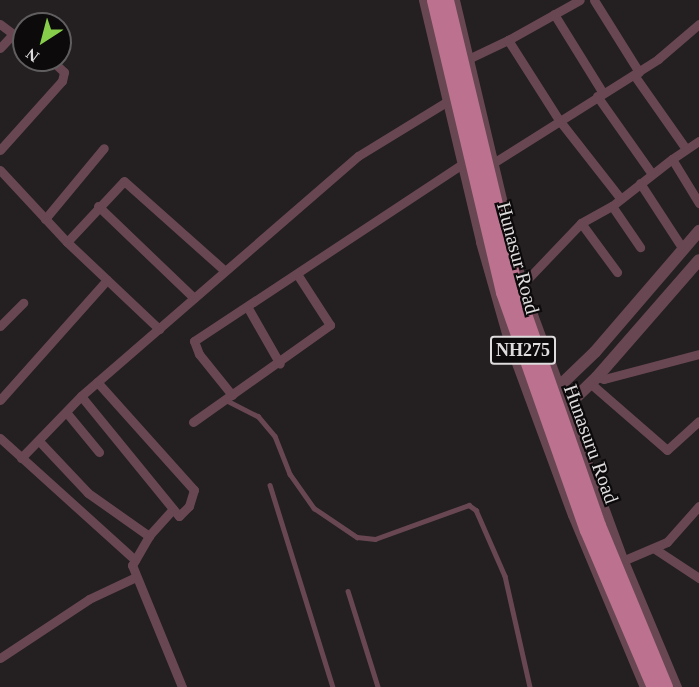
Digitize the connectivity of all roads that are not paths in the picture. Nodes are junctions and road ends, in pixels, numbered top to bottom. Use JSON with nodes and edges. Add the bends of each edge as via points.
{"nodes":[{"id":1,"x":423,"y":0,"type":"edge"},
{"id":2,"x":434,"y":0,"type":"edge"},
{"id":3,"x":446,"y":0,"type":"edge"},
{"id":4,"x":455,"y":0,"type":"edge"},
{"id":5,"x":580,"y":0,"type":"edge"},
{"id":6,"x":594,"y":0,"type":"edge"},
{"id":7,"x":554,"y":14,"type":"junction"},
{"id":8,"x":0,"y":24,"type":"edge"},
{"id":9,"x":697,"y":27,"type":"edge"},
{"id":10,"x":12,"y":33,"type":"edge"},
{"id":11,"x":12,"y":35,"type":"edge"},
{"id":12,"x":508,"y":40,"type":"junction"},
{"id":13,"x":699,"y":40,"type":"edge"},
{"id":14,"x":0,"y":48,"type":"edge"},
{"id":15,"x":465,"y":61,"type":"junction"},
{"id":16,"x":63,"y":72,"type":"edge"},
{"id":17,"x":637,"y":73,"type":"junction"},
{"id":18,"x":600,"y":95,"type":"junction"},
{"id":19,"x":452,"y":98,"type":"junction"},
{"id":20,"x":559,"y":120,"type":"junction"},
{"id":21,"x":699,"y":141,"type":"edge"},
{"id":22,"x":104,"y":148,"type":"dead end"},
{"id":23,"x":686,"y":149,"type":"junction"},
{"id":24,"x":0,"y":150,"type":"edge"},
{"id":25,"x":672,"y":159,"type":"junction"},
{"id":26,"x":478,"y":162,"type":"junction"},
{"id":27,"x":652,"y":174,"type":"junction"},
{"id":28,"x":1,"y":175,"type":"edge"},
{"id":29,"x":640,"y":183,"type":"junction"},
{"id":30,"x":621,"y":199,"type":"junction"},
{"id":31,"x":699,"y":203,"type":"edge"},
{"id":32,"x":98,"y":206,"type":"junction"},
{"id":33,"x":612,"y":206,"type":"junction"},
{"id":34,"x":45,"y":219,"type":"junction"},
{"id":35,"x":581,"y":223,"type":"junction"},
{"id":36,"x":699,"y":231,"type":"edge"},
{"id":37,"x":67,"y":243,"type":"junction"},
{"id":38,"x":640,"y":247,"type":"dead end"},
{"id":39,"x":683,"y":249,"type":"junction"},
{"id":40,"x":699,"y":261,"type":"edge"},
{"id":41,"x":224,"y":270,"type":"junction"},
{"id":42,"x":616,"y":272,"type":"dead end"},
{"id":43,"x":297,"y":274,"type":"junction"},
{"id":44,"x":107,"y":280,"type":"junction"},
{"id":45,"x":519,"y":287,"type":"junction"},
{"id":46,"x":194,"y":298,"type":"junction"},
{"id":47,"x":23,"y":303,"type":"dead end"},
{"id":48,"x":248,"y":308,"type":"junction"},
{"id":49,"x":0,"y":326,"type":"edge"},
{"id":50,"x":159,"y":329,"type":"junction"},
{"id":51,"x":699,"y":354,"type":"edge"},
{"id":52,"x":280,"y":364,"type":"junction"},
{"id":53,"x":593,"y":380,"type":"junction"},
{"id":54,"x":97,"y":382,"type":"junction"},
{"id":55,"x":81,"y":396,"type":"junction"},
{"id":56,"x":229,"y":398,"type":"junction"},
{"id":57,"x":0,"y":400,"type":"edge"},
{"id":58,"x":553,"y":404,"type":"junction"},
{"id":59,"x":66,"y":412,"type":"junction"},
{"id":60,"x":699,"y":421,"type":"edge"},
{"id":61,"x":193,"y":422,"type":"dead end"},
{"id":62,"x":0,"y":438,"type":"edge"},
{"id":63,"x":39,"y":441,"type":"junction"},
{"id":64,"x":99,"y":452,"type":"dead end"},
{"id":65,"x":21,"y":458,"type":"junction"},
{"id":66,"x":270,"y":485,"type":"dead end"},
{"id":67,"x":699,"y":506,"type":"edge"},
{"id":68,"x":173,"y":509,"type":"junction"},
{"id":69,"x":149,"y":536,"type":"junction"},
{"id":70,"x":655,"y":549,"type":"junction"},
{"id":71,"x":135,"y":560,"type":"junction"},
{"id":72,"x":619,"y":562,"type":"junction"},
{"id":73,"x":136,"y":577,"type":"junction"},
{"id":74,"x":699,"y":578,"type":"edge"},
{"id":75,"x":348,"y":591,"type":"dead end"},
{"id":76,"x":1,"y":656,"type":"edge"},
{"id":77,"x":182,"y":687,"type":"edge"},
{"id":78,"x":333,"y":687,"type":"edge"},
{"id":79,"x":378,"y":687,"type":"edge"},
{"id":80,"x":530,"y":687,"type":"edge"},
{"id":81,"x":652,"y":687,"type":"edge"},
{"id":82,"x":677,"y":687,"type":"edge"}],
"edges":[{"from":1,"to":19,"type":"street"},
{"from":2,"to":19,"type":"highway","name":"Hunasur Road","number":"NH275"},
{"from":3,"to":15,"type":"highway","name":"Hunasuru Road","number":"NH275"},
{"from":4,"to":15,"type":"street"},
{"from":5,"to":7,"type":"street"},
{"from":6,"to":17,"type":"street"},
{"from":7,"to":12,"type":"street"},
{"from":7,"to":18,"type":"street"},
{"from":8,"to":10,"type":"street"},
{"from":9,"to":13,"type":"street"},
{"from":9,"to":17,"type":"street"},
{"from":11,"to":14,"type":"street"},
{"from":12,"to":15,"type":"street"},
{"from":12,"to":20,"type":"street"},
{"from":15,"to":26,"type":"highway","name":"Hunasuru Road","number":"NH275"},
{"from":16,"to":24,"type":"street","via":[[62,81]]},
{"from":17,"to":18,"type":"street"},
{"from":17,"to":23,"type":"street"},
{"from":18,"to":20,"type":"street"},
{"from":18,"to":27,"type":"street"},
{"from":19,"to":26,"type":"highway","name":"Hunasur Road","number":"NH275"},
{"from":19,"to":41,"type":"street","via":[[358,156]]},
{"from":20,"to":26,"type":"street"},
{"from":20,"to":30,"type":"street"},
{"from":21,"to":23,"type":"street"},
{"from":22,"to":34,"type":"street"},
{"from":23,"to":25,"type":"street"},
{"from":25,"to":27,"type":"street"},
{"from":25,"to":31,"type":"street"},
{"from":26,"to":43,"type":"street"},
{"from":26,"to":45,"type":"highway","name":"Hunasuru Road","number":"NH275"},
{"from":26,"to":58,"type":"highway","name":"Hunasur Road","number":"NH275","via":[[503,292]]},
{"from":26,"to":81,"type":"street","via":[[509,344],[572,515]]},
{"from":27,"to":29,"type":"street"},
{"from":28,"to":34,"type":"street"},
{"from":29,"to":30,"type":"street"},
{"from":29,"to":39,"type":"street"},
{"from":30,"to":33,"type":"street"},
{"from":32,"to":37,"type":"street"},
{"from":32,"to":41,"type":"street","via":[[118,183],[131,184]]},
{"from":32,"to":46,"type":"street"},
{"from":33,"to":35,"type":"street"},
{"from":33,"to":38,"type":"street"},
{"from":34,"to":37,"type":"street"},
{"from":35,"to":42,"type":"street"},
{"from":35,"to":45,"type":"street"},
{"from":36,"to":39,"type":"street"},
{"from":37,"to":44,"type":"street"},
{"from":39,"to":58,"type":"street"},
{"from":40,"to":53,"type":"street"},
{"from":41,"to":46,"type":"street"},
{"from":43,"to":48,"type":"street"},
{"from":43,"to":52,"type":"street","via":[[330,325]]},
{"from":44,"to":50,"type":"street"},
{"from":44,"to":57,"type":"street"},
{"from":45,"to":58,"type":"highway","name":"Hunasuru Road","number":"NH275"},
{"from":46,"to":50,"type":"street"},
{"from":47,"to":49,"type":"street"},
{"from":48,"to":52,"type":"street"},
{"from":48,"to":56,"type":"street","via":[[194,341],[198,354]]},
{"from":50,"to":54,"type":"street"},
{"from":51,"to":53,"type":"street"},
{"from":52,"to":56,"type":"street"},
{"from":53,"to":58,"type":"street"},
{"from":53,"to":60,"type":"street","via":[[667,450]]},
{"from":54,"to":55,"type":"street"},
{"from":54,"to":68,"type":"street","via":[[194,490],[189,506],[179,516]]},
{"from":55,"to":59,"type":"street"},
{"from":55,"to":68,"type":"street"},
{"from":56,"to":61,"type":"street"},
{"from":56,"to":80,"type":"lane","via":[[258,416],[275,436],[290,474],[314,508],[357,537],[375,539],[469,505],[476,510],[505,576]]},
{"from":58,"to":72,"type":"highway","name":"Hunasuru Road","number":"NH275"},
{"from":58,"to":81,"type":"highway","name":"Hunasur Road","number":"NH275","via":[[587,530]]},
{"from":59,"to":63,"type":"street"},
{"from":59,"to":64,"type":"street"},
{"from":62,"to":65,"type":"street"},
{"from":63,"to":65,"type":"street"},
{"from":63,"to":69,"type":"street","via":[[88,493]]},
{"from":65,"to":71,"type":"street"},
{"from":66,"to":78,"type":"lane"},
{"from":67,"to":70,"type":"street","via":[[683,526]]},
{"from":68,"to":69,"type":"street"},
{"from":69,"to":71,"type":"street"},
{"from":70,"to":72,"type":"street"},
{"from":70,"to":74,"type":"street"},
{"from":71,"to":73,"type":"street","via":[[132,565]]},
{"from":72,"to":81,"type":"highway","name":"Hunasuru Road","number":"NH275"},
{"from":72,"to":82,"type":"street"},
{"from":73,"to":76,"type":"street","via":[[89,599]]},
{"from":73,"to":77,"type":"street"},
{"from":75,"to":79,"type":"lane"}]}
